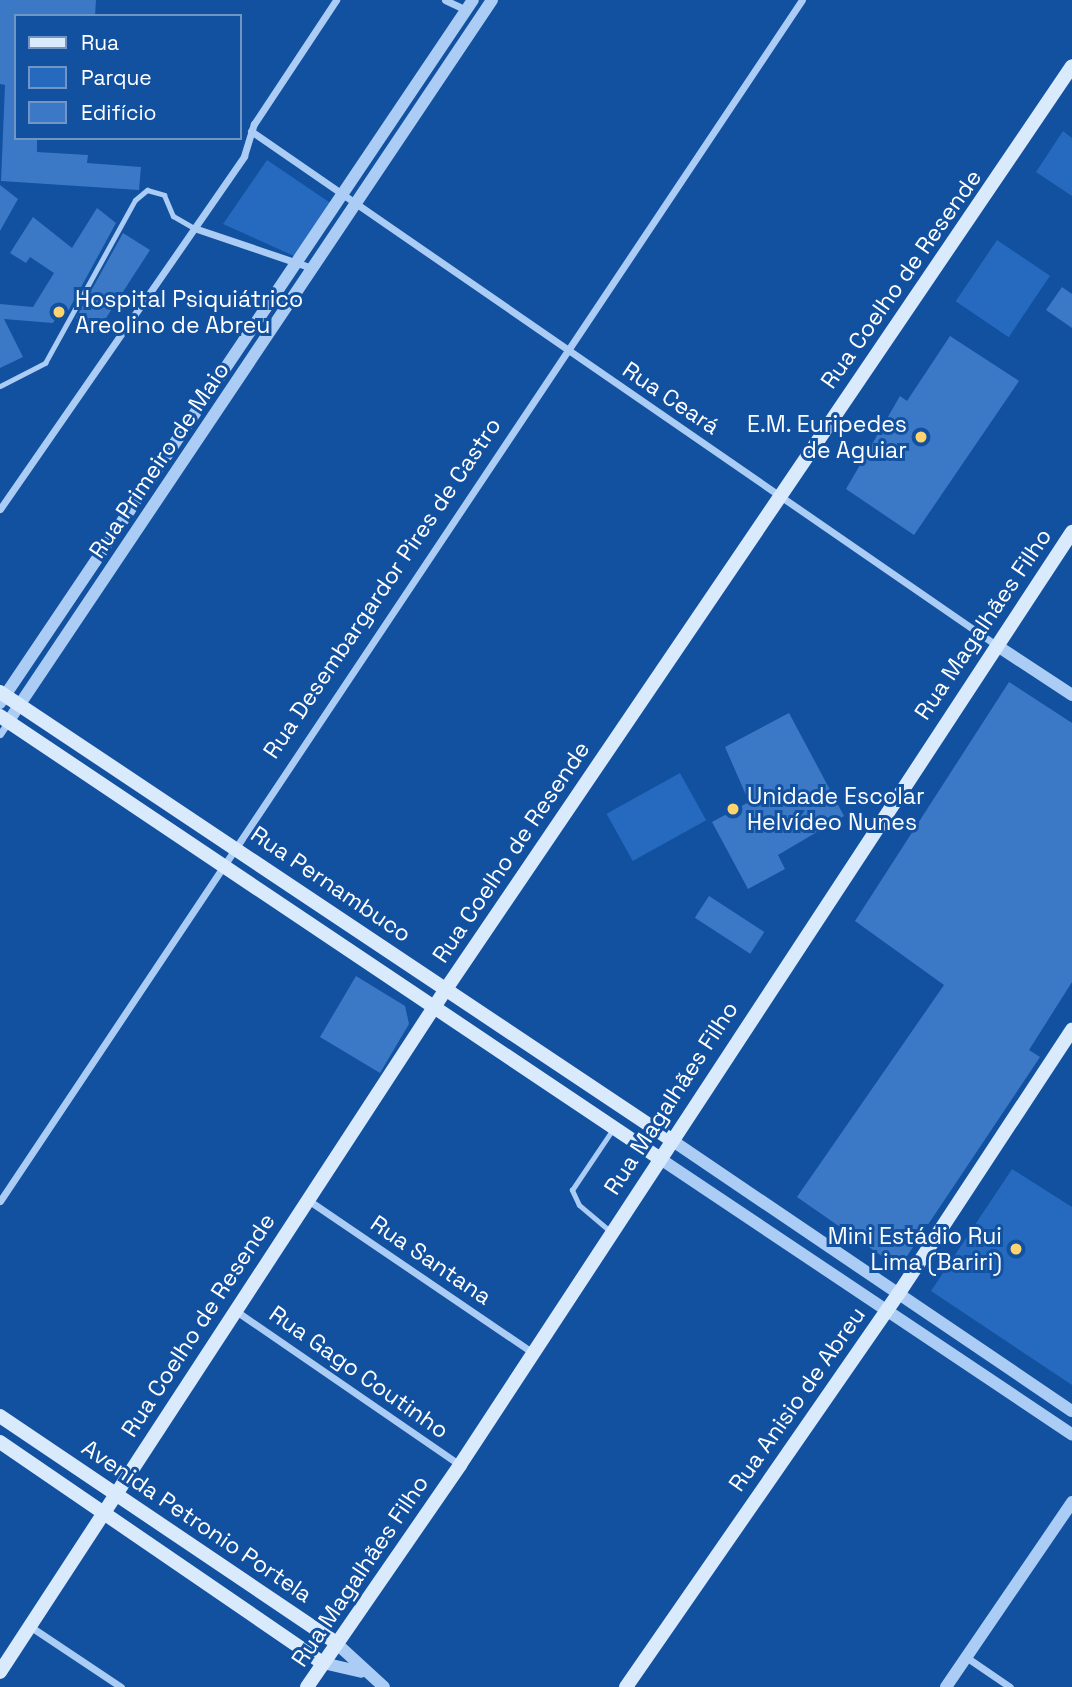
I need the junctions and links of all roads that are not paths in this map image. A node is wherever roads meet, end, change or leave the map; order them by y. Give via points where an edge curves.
1 (336, 0) edge
2 (445, 0) edge
3 (492, 0) edge
4 (802, 0) edge
5 (470, 5) edge
6 (1072, 66) edge
7 (251, 131) junction
8 (339, 194) junction
9 (356, 205) junction
10 (194, 228) junction
11 (293, 263) junction
12 (313, 268) junction
13 (563, 351) junction
14 (0, 386) edge
15 (779, 496) junction
16 (0, 509) edge
17 (1072, 532) edge
18 (996, 645) junction
19 (1072, 695) edge
20 (2, 697) edge
21 (19, 704) junction
22 (3, 724) edge
23 (234, 846) junction
24 (222, 864) junction
25 (446, 989) junction
26 (434, 1009) junction
27 (1072, 1030) edge
28 (613, 1129) junction
29 (670, 1139) junction
30 (659, 1158) junction
31 (307, 1199) junction
32 (0, 1201) edge
33 (611, 1232) junction
34 (899, 1293) junction
35 (887, 1309) junction
36 (235, 1310) junction
37 (533, 1353) junction
38 (1072, 1410) edge
39 (0, 1416) edge
40 (1072, 1435) edge
41 (0, 1442) edge
42 (460, 1465) junction
43 (116, 1493) junction
44 (1072, 1502) edge
45 (104, 1513) junction
46 (32, 1627) junction
47 (336, 1643) junction
48 (966, 1657) junction
49 (323, 1663) junction
50 (0, 1672) edge
51 (361, 1672) junction
52 (629, 1686) edge
53 (121, 1687) edge
54 (307, 1687) edge
55 (384, 1687) edge
56 (946, 1687) edge
57 (1010, 1687) edge

1 - 7 street
2 - 5 street
3 - 9 street, Rua Primeiro de Maio
4 - 13 street, Rua Desembargardor Pires de Castro
5 - 8 street, Rua Primeiro de Maio
6 - 15 main road, Rua Coelho de Resende
7 - 8 street, Rua Ceará
7 - 10 street via 244,156
8 - 9 street, Rua Ceará
8 - 11 street, Rua Primeiro de Maio
9 - 12 street, Rua Primeiro de Maio
9 - 13 street, Rua Ceará
10 - 11 street
10 - 14 lane via 173,216 164,195 155,189 141,195 45,363
10 - 16 street
11 - 12 street
11 - 20 street, Rua Primeiro de Maio
12 - 21 street, Rua Primeiro de Maio
13 - 15 street, Rua Ceará
13 - 23 street, Rua Desembargardor Pires de Castro
15 - 18 street, Rua Ceará
15 - 25 main road, Rua Coelho de Resende
17 - 18 main road, Rua Magalhães Filho
18 - 19 street, Rua Ceará
18 - 29 main road, Rua Magalhães Filho
20 - 21 main road, Rua Pernambuco
21 - 22 street, Rua Primeiro de Maio
21 - 23 main road, Rua Pernambuco
22 - 24 main road, Rua Pernambuco
23 - 24 street, Rua Desembargardor Pires de Castro
23 - 25 main road, Rua Pernambuco
24 - 26 main road, Rua Pernambuco
24 - 32 street, Rua Desembargardor Pires de Castro
25 - 26 main road, Rua Coelho de Resende
25 - 29 main road, Rua Pernambuco
26 - 28 main road, Rua Pernambuco
26 - 31 main road, Rua Coelho de Resende
27 - 34 main road, Rua Anisio de Abreu
28 - 30 main road, Rua Pernambuco
28 - 33 lane via 572,1190 579,1205
29 - 30 main road, Rua Magalhães Filho
29 - 34 street
30 - 33 main road, Rua Magalhães Filho
30 - 35 street
31 - 36 main road, Rua Coelho de Resende
31 - 37 street, Rua Santana
33 - 37 main road, Rua Magalhães Filho
34 - 35 main road, Rua Anisio de Abreu
34 - 38 street
35 - 40 street
35 - 52 main road, Rua Anisio de Abreu
36 - 42 street, Rua Gago Coutinho
36 - 43 main road, Rua Coelho de Resende
37 - 42 main road, Rua Magalhães Filho
39 - 43 main road, Avenida Petronio Portela
41 - 45 main road, Avenida Petronio Portela
42 - 47 main road, Rua Magalhães Filho
43 - 45 main road, Rua Coelho de Resende
43 - 47 main road, Avenida Petronio Portela
44 - 48 street
45 - 46 main road, Rua Coelho de Resende
45 - 49 main road, Avenida Petronio Portela
46 - 50 main road, Rua Coelho de Resende
46 - 53 street
47 - 49 main road, Rua Magalhães Filho
47 - 51 street, Avenida Petronio Portela
48 - 56 street
48 - 57 street
49 - 51 street, Avenida Petronio Portela
49 - 54 main road, Rua Magalhães Filho
51 - 55 street, Avenida Petronio Portela

